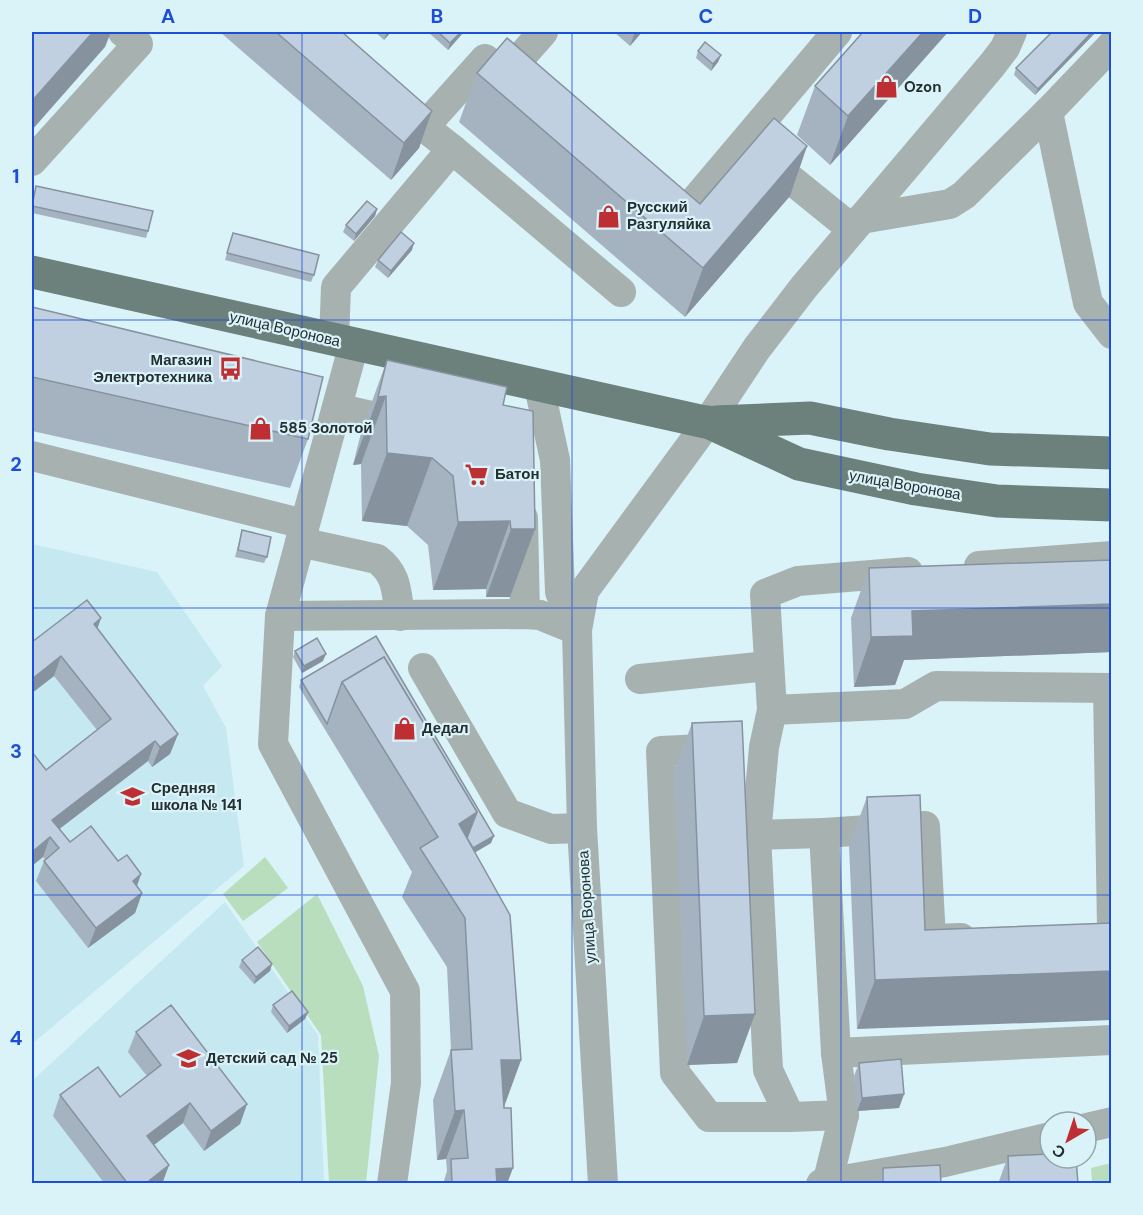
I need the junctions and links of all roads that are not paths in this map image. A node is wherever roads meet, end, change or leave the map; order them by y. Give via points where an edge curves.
1 (123, 32) edge
2 (543, 32) edge
3 (837, 32) edge
4 (1012, 32) edge
5 (1112, 45) edge
6 (505, 75) junction
7 (382, 90) edge
8 (541, 106) edge
9 (1048, 112) junction
10 (424, 127) junction
11 (745, 142) junction
12 (452, 149) junction
13 (32, 161) edge
14 (648, 201) edge
15 (856, 224) junction
16 (32, 272) edge
17 (621, 292) dead end
18 (1112, 334) edge
19 (344, 342) junction
20 (539, 386) junction
21 (337, 408) junction
22 (707, 422) junction
23 (429, 428) edge
24 (1112, 453) edge
25 (32, 456) edge
26 (523, 488) edge
27 (1112, 505) edge
28 (302, 533) junction
29 (1112, 556) edge
30 (525, 614) junction
31 (280, 616) junction
32 (400, 616) junction
33 (577, 630) junction
34 (768, 666) junction
35 (423, 668) dead end
36 (640, 679) dead end
37 (1110, 688) edge
38 (772, 710) junction
39 (765, 747) junction
40 (582, 828) junction
41 (824, 833) junction
42 (756, 835) junction
43 (1104, 932) edge
44 (988, 938) edge
45 (1112, 1040) edge
46 (836, 1053) junction
47 (844, 1115) junction
48 (790, 1117) junction
49 (1038, 1141) edge
50 (946, 1172) edge
51 (825, 1183) edge
52 (392, 1184) edge
53 (603, 1184) edge

1 - 13 street via 138,44
2 - 6 street
3 - 11 street
4 - 15 street via 992,65
5 - 9 street
6 - 8 street
6 - 10 street via 485,59
7 - 10 street
9 - 15 street via 964,195 950,204
9 - 18 street via 1088,303
10 - 12 street
11 - 14 street via 675,224
11 - 15 street
12 - 17 street
12 - 19 street via 336,287
15 - 22 street via 764,339
16 - 19 main road, улица Воронова
19 - 20 main road, улица Воронова
19 - 21 street
20 - 22 main road, улица Воронова
20 - 33 street, улица Воронова via 555,460 560,592
21 - 23 street
21 - 28 street
22 - 24 main road, улица Воронова via 810,418 990,449
22 - 27 main road, улица Воронова via 799,464 916,489 997,501
22 - 33 street, улица Воронова via 584,591
25 - 28 street
26 - 30 street
28 - 31 street
28 - 32 street via 370,556 386,566 394,579
29 - 34 street via 798,580 765,594
30 - 32 street
30 - 33 street via 540,615
31 - 32 street
31 - 52 street via 273,744 405,991 406,1083
33 - 40 street, улица Воронова
34 - 36 street
34 - 38 street
35 - 40 street via 507,813 551,829
37 - 38 street via 936,686 905,704
37 - 43 street
38 - 39 street
39 - 42 street
39 - 48 street via 661,751 675,1074 709,1118
40 - 53 street, улица Воронова
41 - 42 street
41 - 44 street via 925,826 931,939
41 - 46 street
42 - 48 street via 768,1070
45 - 46 street
46 - 47 street
47 - 48 street
47 - 51 street
49 - 50 street
50 - 51 street

